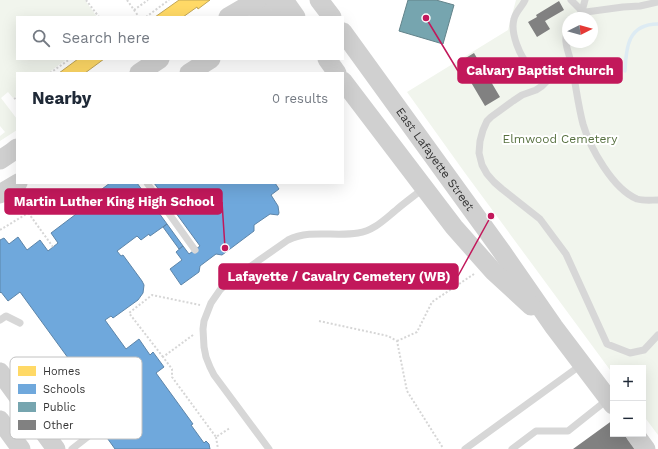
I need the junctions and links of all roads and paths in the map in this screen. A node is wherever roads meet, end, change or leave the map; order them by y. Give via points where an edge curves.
1 (86, 0) edge
2 (127, 0) edge
3 (148, 0) edge
4 (169, 0) edge
5 (319, 0) edge
6 (525, 0) edge
7 (571, 0) edge
8 (585, 0) edge
9 (658, 2) edge
10 (252, 3) edge
11 (282, 4) edge
12 (134, 10) junction
13 (582, 11) junction
14 (98, 16) edge
15 (139, 16) edge
16 (147, 16) edge
17 (230, 16) edge
18 (264, 16) edge
19 (295, 16) edge
20 (331, 16) edge
21 (344, 33) edge
22 (567, 48) edge
23 (69, 60) edge
24 (158, 60) edge
25 (210, 60) edge
26 (328, 60) edge
27 (572, 66) junction
28 (51, 72) edge
29 (140, 72) edge
30 (192, 72) edge
31 (336, 72) edge
32 (547, 81) junction
33 (348, 88) edge
34 (385, 89) junction
35 (16, 149) edge
36 (0, 160) edge
37 (148, 184) edge
38 (424, 188) junction
39 (12, 192) edge
40 (658, 200) edge
41 (28, 213) junction
42 (0, 230) edge
43 (53, 247) dead end
44 (195, 250) dead end
45 (474, 274) dead end
46 (200, 305) dead end
47 (0, 320) edge
48 (319, 321) dead end
49 (20, 323) dead end
50 (554, 327) junction
51 (193, 335) dead end
52 (658, 335) edge
53 (397, 341) junction
54 (163, 357) junction
55 (582, 364) junction
56 (0, 372) edge
57 (10, 386) edge
58 (610, 401) edge
59 (610, 403) edge
60 (0, 420) edge
61 (230, 428) dead end
62 (10, 434) edge
63 (216, 437) junction
64 (637, 437) edge
65 (14, 439) edge
66 (49, 439) edge
67 (85, 439) edge
68 (443, 448) dead end
69 (21, 449) edge
70 (56, 449) edge
71 (72, 449) edge
72 (218, 449) edge
73 (269, 449) edge
74 (465, 449) edge
75 (512, 449) edge
76 (646, 449) edge

1 - 14 path
2 - 12 path
3 - 12 path
4 - 16 path
5 - 20 street
6 - 32 lane via 513,19 514,35 527,64
7 - 13 lane
8 - 13 lane
9 - 13 lane via 592,12
10 - 17 street
10 - 18 street
11 - 19 street
12 - 15 path
21 - 34 street, East Lafayette Street
22 - 27 lane
23 - 28 path
24 - 29 street
25 - 30 street
26 - 31 street
27 - 32 lane
27 - 40 lane via 584,126 602,165 624,192 646,201
32 - 52 lane via 536,90 513,101 487,121 480,141 479,153 482,164 494,182 540,219 566,254 608,344 630,353 644,350
33 - 34 street via 365,100 382,97
33 - 38 street, East Lafayette Street
34 - 50 street, East Lafayette Street
35 - 36 street
37 - 44 lane
38 - 50 street, East Lafayette Street via 490,268
38 - 73 lane via 370,229 358,233 300,235 288,240 228,282 215,296 204,321 206,357 214,374
39 - 41 path
41 - 42 path
41 - 43 path
45 - 53 path via 432,302 417,332
46 - 54 path via 152,295 129,313
47 - 49 lane via 6,316
48 - 53 path via 388,336
50 - 55 street, East Lafayette Street
51 - 54 path
53 - 68 path via 407,391
54 - 63 path via 172,369 172,377
55 - 58 street, East Lafayette Street
55 - 74 lane
56 - 57 street
59 - 75 lane via 568,431 536,431
60 - 62 street
61 - 63 path
63 - 72 path
64 - 76 street
65 - 69 street
66 - 70 street
67 - 71 lane

